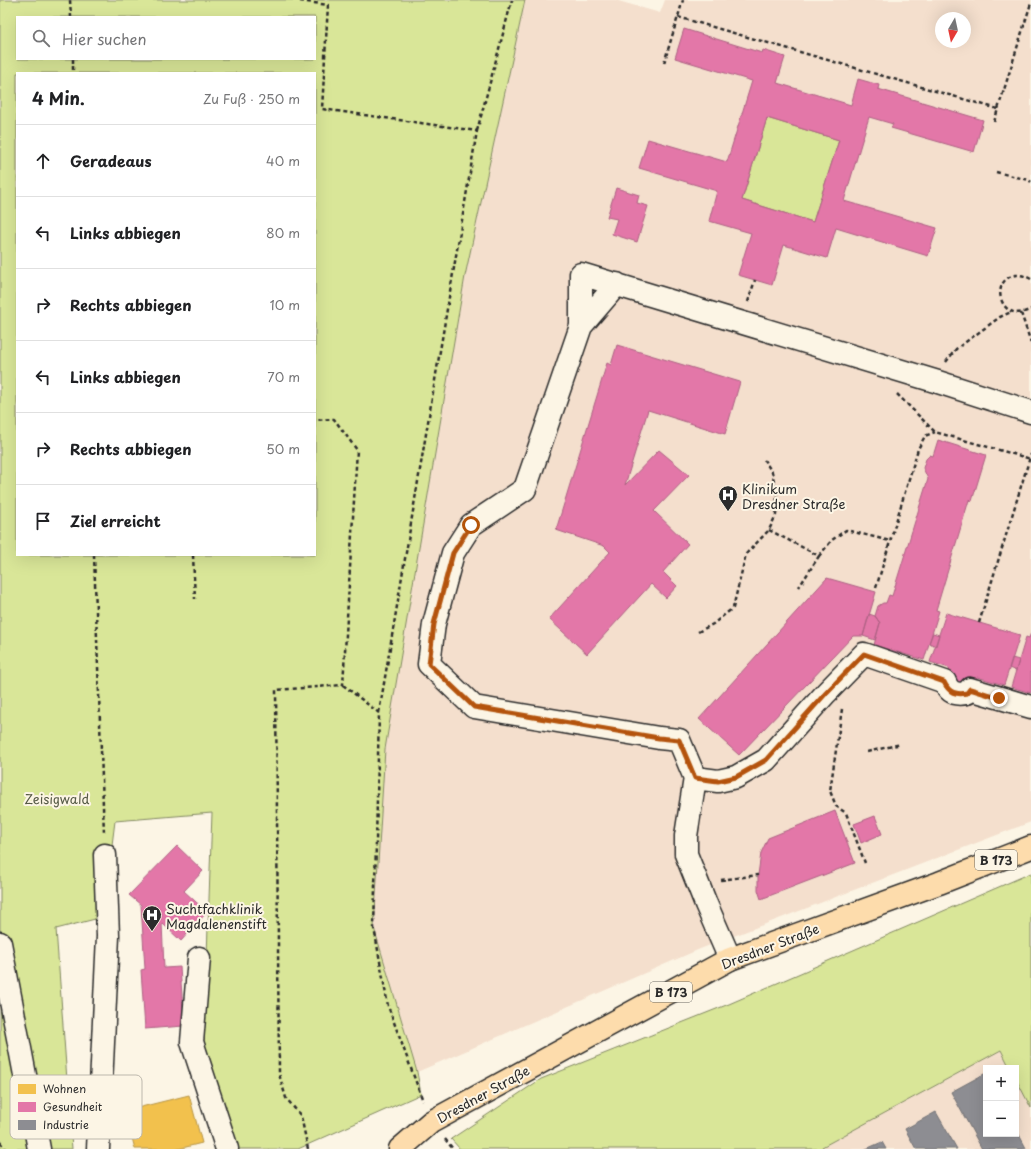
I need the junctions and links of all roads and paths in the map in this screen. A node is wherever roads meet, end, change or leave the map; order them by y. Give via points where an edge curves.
1 (70, 0) edge
2 (512, 0) edge
3 (683, 0) edge
4 (300, 1) edge
5 (1031, 3) edge
6 (71, 16) edge
7 (678, 17) junction
8 (73, 60) edge
9 (664, 63) dead end
10 (73, 72) edge
11 (998, 109) junction
12 (994, 122) dead end
13 (477, 131) junction
14 (996, 172) dead end
15 (1031, 182) edge
16 (1031, 279) edge
17 (617, 284) junction
18 (1031, 309) edge
19 (1011, 312) junction
20 (1021, 313) junction
21 (581, 326) junction
22 (1031, 343) edge
23 (942, 367) dead end
24 (894, 391) dead end
25 (1031, 412) edge
26 (316, 420) edge
27 (935, 432) junction
28 (1031, 454) edge
29 (1030, 459) edge
30 (764, 460) dead end
31 (769, 530) junction
32 (890, 541) junction
33 (94, 556) edge
34 (193, 556) edge
35 (819, 556) junction
36 (799, 587) dead end
37 (876, 588) dead end
38 (195, 599) dead end
39 (980, 623) dead end
40 (698, 632) dead end
41 (343, 684) junction
42 (842, 702) dead end
43 (1031, 707) edge
44 (379, 713) junction
45 (901, 744) dead end
46 (867, 752) dead end
47 (695, 778) junction
48 (1031, 847) edge
49 (105, 855) joint
50 (865, 863) dead end
51 (758, 875) dead end
52 (698, 881) junction
53 (0, 943) edge
54 (199, 958) dead end
55 (730, 959) junction
56 (25, 1075) edge
57 (101, 1075) edge
58 (431, 1122) junction
59 (37, 1139) edge
60 (98, 1139) edge
61 (0, 1142) edge
62 (5, 1149) edge
63 (39, 1149) edge
64 (98, 1149) edge
65 (227, 1149) edge
66 (308, 1149) edge
67 (400, 1149) edge

1 - 6 path
2 - 13 path
3 - 7 path
4 - 13 path via 328,5 322,109
5 - 11 path
7 - 9 path
7 - 11 path
8 - 10 path
11 - 12 path
13 - 44 path
14 - 15 path
16 - 19 path via 1021,275 1006,279 1000,292 1001,301
17 - 21 street
17 - 21 street via 580,274
17 - 25 street
18 - 20 path
19 - 20 path
19 - 23 path via 956,349
20 - 22 path
21 - 47 street via 525,489 471,525 453,553 434,624 429,664 474,707 679,740
24 - 27 path
26 - 41 path via 334,419 357,450
27 - 29 path
27 - 32 path via 925,436 918,449
28 - 29 path
29 - 39 path
30 - 31 path via 772,472 778,496 776,516
31 - 35 path
31 - 40 path via 746,554 733,608 714,624
32 - 35 path via 846,530 832,540
32 - 37 path
33 - 49 path
34 - 38 path
35 - 36 path
41 - 44 path
41 - 66 path via 276,690 279,1074 286,1098 301,1116
42 - 50 path via 830,791 836,806 846,813
43 - 47 street via 970,689 967,693 954,694 944,682 864,654 766,760 736,777 718,781
44 - 58 path via 374,928 388,1006
45 - 46 path
47 - 52 street via 686,836 686,854
48 - 55 main road, Dresdner Straße / B 173
49 - 57 street via 108,936
51 - 52 path
52 - 55 street
53 - 56 street
54 - 65 street via 192,1042
55 - 58 main road, Dresdner Straße / B 173
58 - 67 main road, Dresdner Straße / B 173
59 - 63 street
60 - 64 street
61 - 62 path

